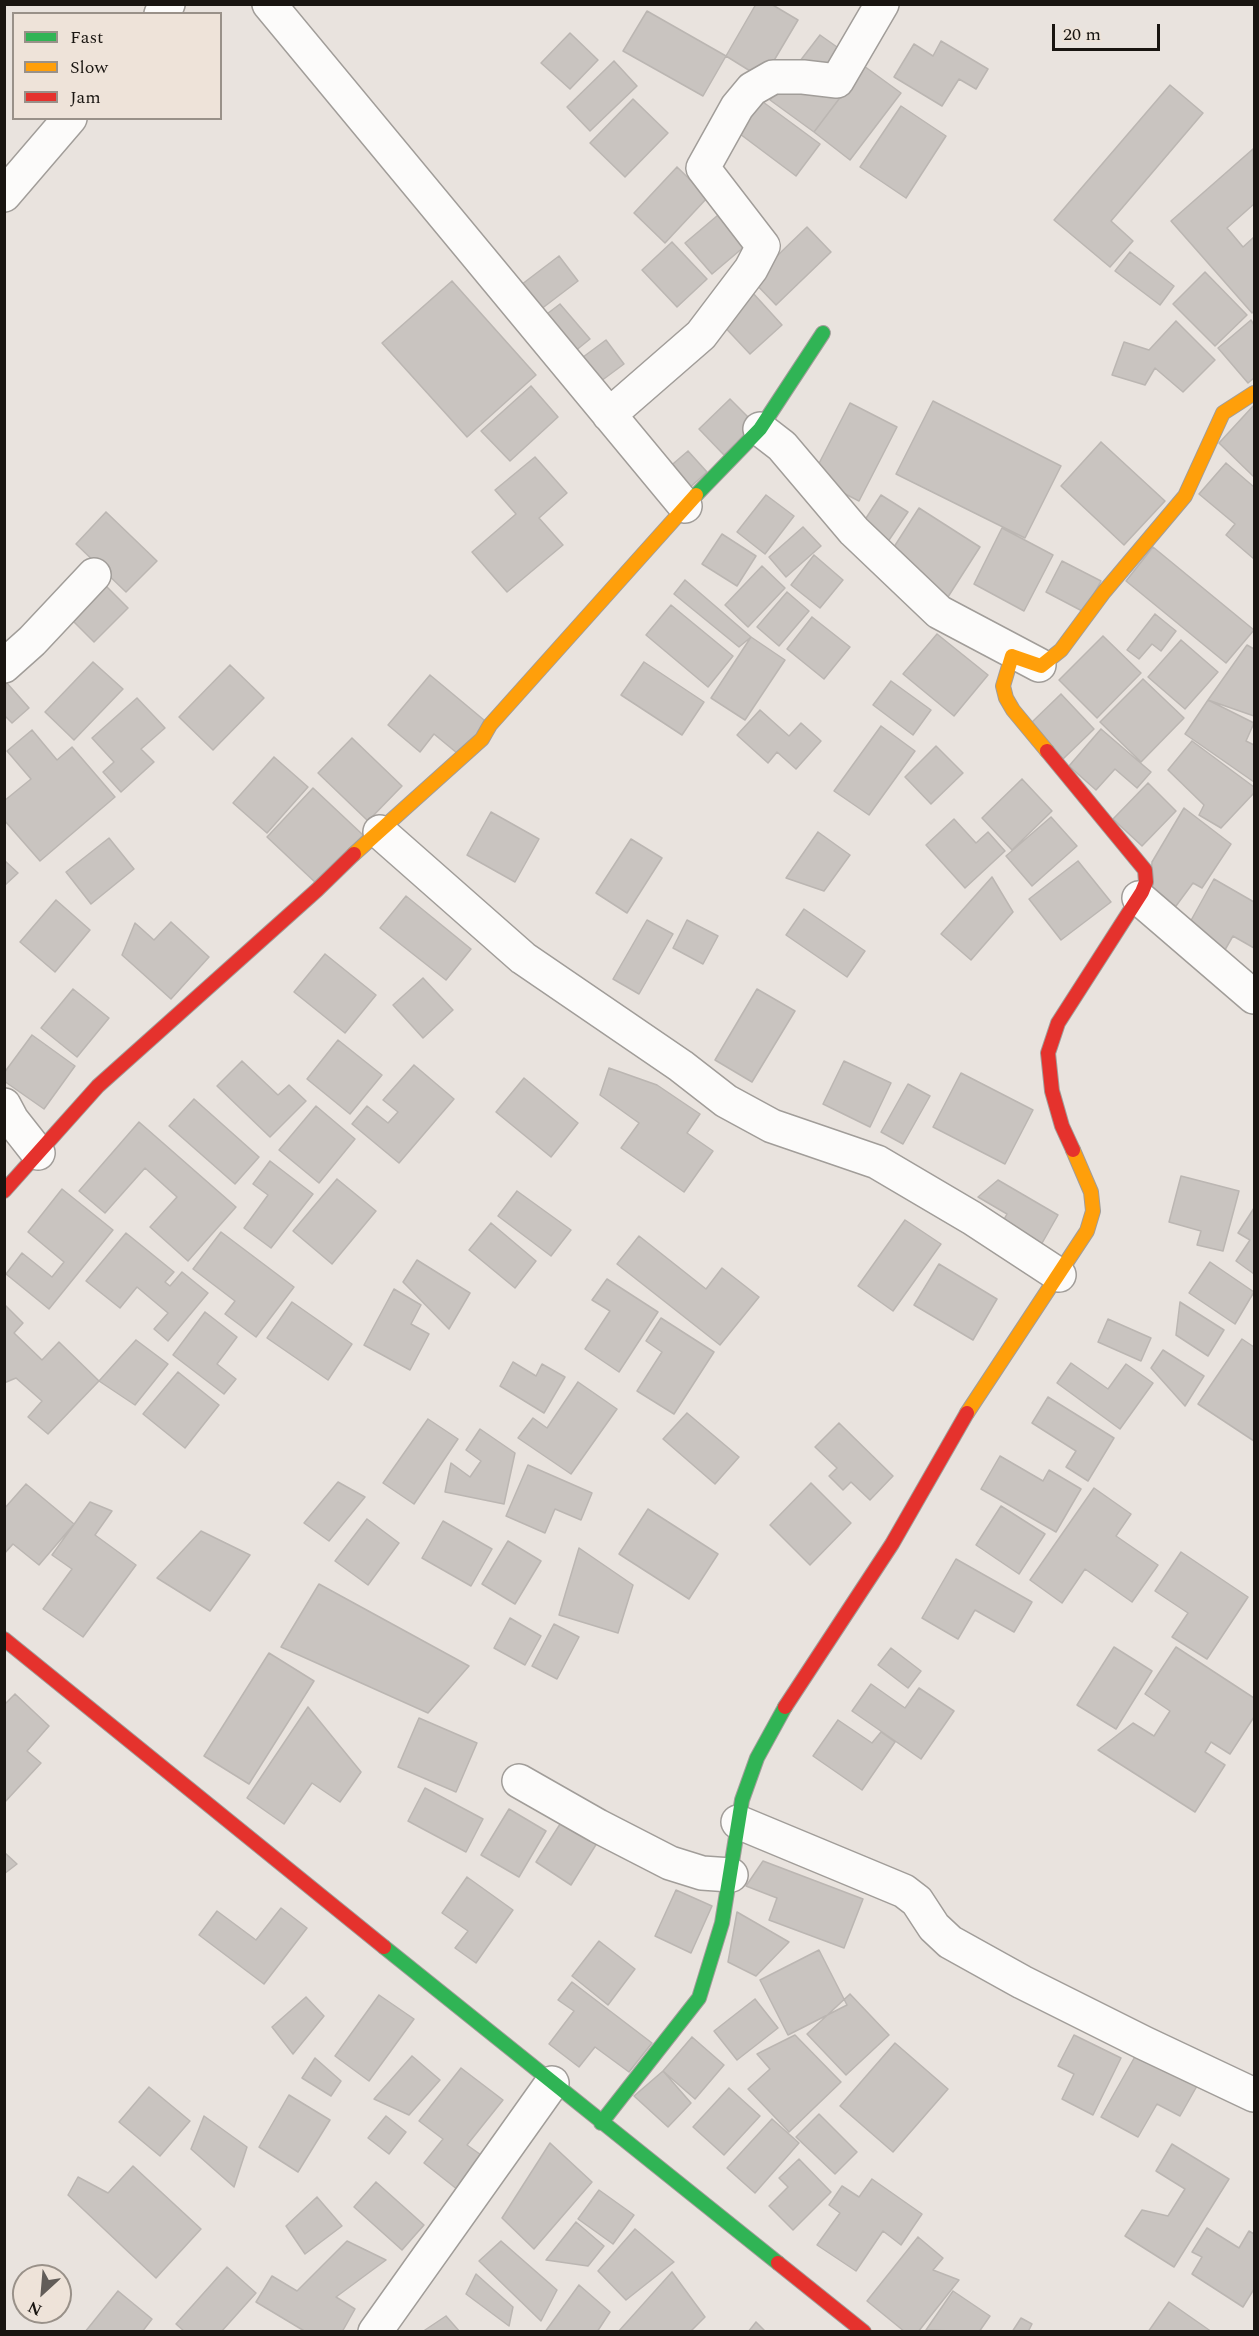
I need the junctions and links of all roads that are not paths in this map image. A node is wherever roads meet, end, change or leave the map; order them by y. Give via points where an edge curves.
1 (269, 4) edge
2 (882, 4) edge
3 (68, 120) edge
4 (4, 195) edge
5 (823, 333) dead end
6 (1254, 393) edge
7 (609, 415) junction
8 (760, 429) junction
9 (685, 506) junction
10 (94, 575) dead end
11 (4, 666) edge
12 (1041, 666) junction
13 (380, 832) junction
14 (1139, 898) junction
15 (1254, 997) edge
16 (4, 1105) edge
17 (38, 1153) junction
18 (4, 1191) edge
19 (1059, 1275) junction
20 (4, 1639) edge
21 (519, 1781) dead end
22 (738, 1822) junction
23 (731, 1875) junction
24 (552, 2083) junction
25 (1254, 2095) edge
26 (601, 2122) junction
27 (375, 2331) edge
28 (864, 2331) edge

1 - 7 street
2 - 7 street via 837,81 773,77 752,89 737,107 703,168 763,246 751,269 701,335
3 - 4 street
5 - 8 street
6 - 12 street via 1223,413 1185,496 1061,650
7 - 9 street
8 - 9 street
8 - 12 street via 782,446 854,531 939,612
9 - 13 street via 490,725 482,739
10 - 11 street
12 - 14 street via 1012,656 1003,686 1006,698 1145,870 1146,882
13 - 17 street via 98,1086
13 - 19 street via 524,958 726,1101 772,1126 877,1162
14 - 15 street
14 - 19 street via 1058,1023 1048,1053 1052,1091 1062,1126 1091,1192 1093,1211 1087,1231
16 - 17 street
17 - 18 street
19 - 22 street via 968,1411 892,1544 778,1718 757,1758
20 - 24 street
21 - 23 street via 670,1863 702,1874
22 - 23 street
22 - 25 street via 904,1891 950,1942 1022,1982
23 - 26 street via 722,1923 699,1998
24 - 26 street
24 - 27 street
26 - 28 street

